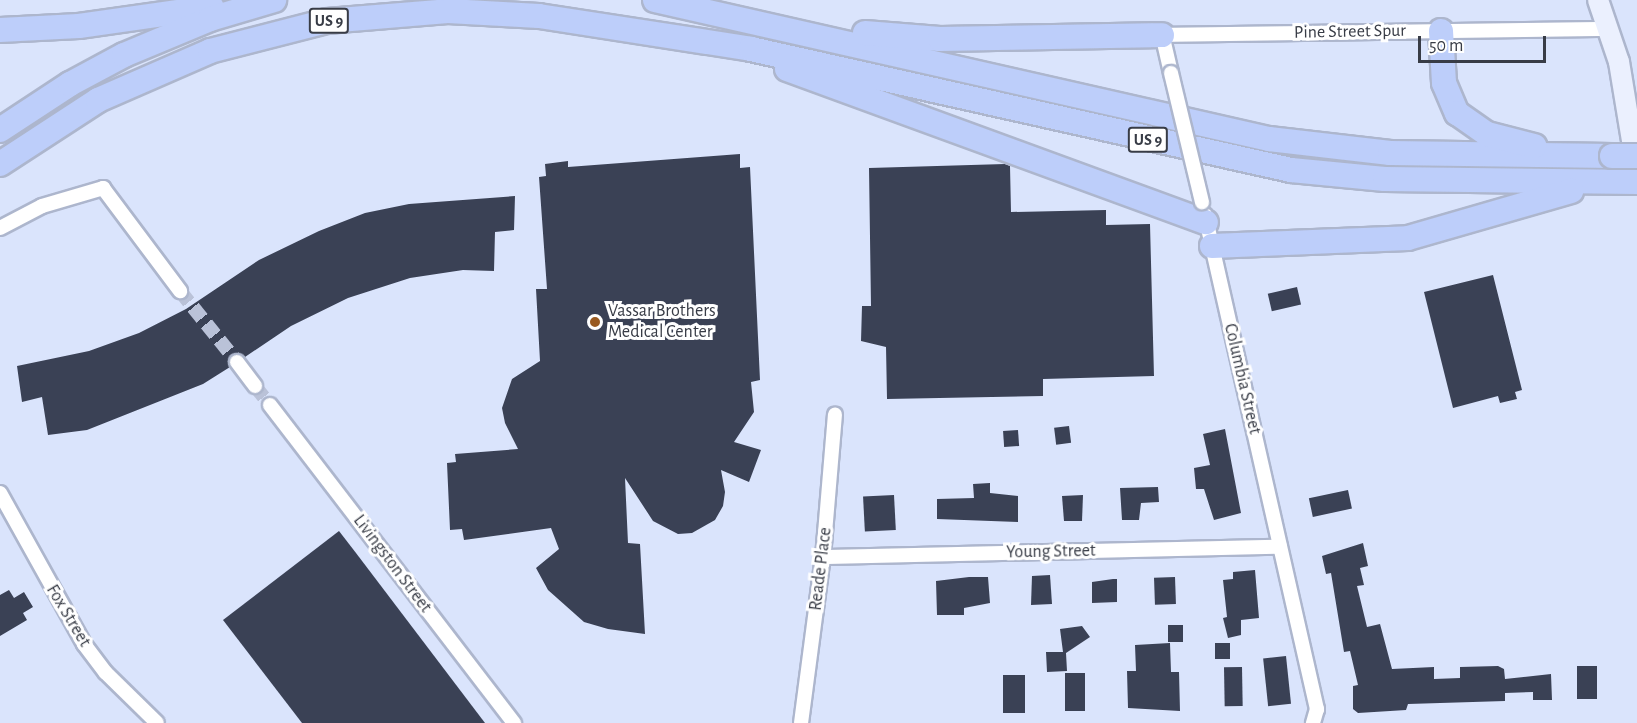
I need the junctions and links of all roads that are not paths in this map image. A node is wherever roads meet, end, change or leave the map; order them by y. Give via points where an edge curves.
1 (259, 0) edge
2 (274, 0) edge
3 (655, 0) edge
4 (1598, 0) edge
5 (760, 22) junction
6 (1610, 29) junction
7 (0, 30) edge
8 (1441, 31) junction
9 (1162, 35) junction
10 (690, 39) junction
11 (0, 130) edge
12 (1604, 156) junction
13 (1637, 156) edge
14 (0, 164) edge
15 (1637, 171) edge
16 (1625, 182) edge
17 (1204, 212) junction
18 (0, 228) edge
19 (1212, 246) junction
20 (180, 291) tunnel mouth
21 (237, 362) tunnel mouth
22 (255, 386) tunnel mouth
23 (270, 405) tunnel mouth
24 (835, 415) dead end
25 (0, 493) edge
26 (1280, 547) junction
27 (823, 557) junction
28 (157, 723) edge
29 (514, 723) edge
30 (801, 723) edge
31 (1313, 723) edge

1 - 7 highway via 101,24
2 - 11 highway via 190,26 124,55 70,84
3 - 5 highway, US 9
4 - 6 street
5 - 9 highway via 922,38
5 - 12 highway, US 9 via 1279,141 1390,153
6 - 8 street, Pine Street Spur
6 - 15 street via 1627,101
8 - 9 street, Pine Street Spur
8 - 12 highway via 1444,83 1465,122 1500,138
9 - 17 street, Columbia Street, bridge
10 - 14 highway, US 9 via 549,17 477,11 406,12 327,21 236,42 153,73 71,116
10 - 16 highway, US 9 via 823,64 1291,170 1384,179
10 - 17 highway via 760,59
12 - 13 highway, US 9, bridge
16 - 19 highway via 1520,203 1408,238
17 - 19 street, Columbia Street
18 - 20 street via 42,206 103,188
19 - 26 street, Columbia Street
21 - 22 street
23 - 29 street, Livingston Street
24 - 27 street, Reade Place
25 - 28 street, Fox Street via 84,644 106,673
26 - 27 street, Young Street
26 - 31 street, Columbia Street via 1317,709
27 - 30 street, Reade Place

